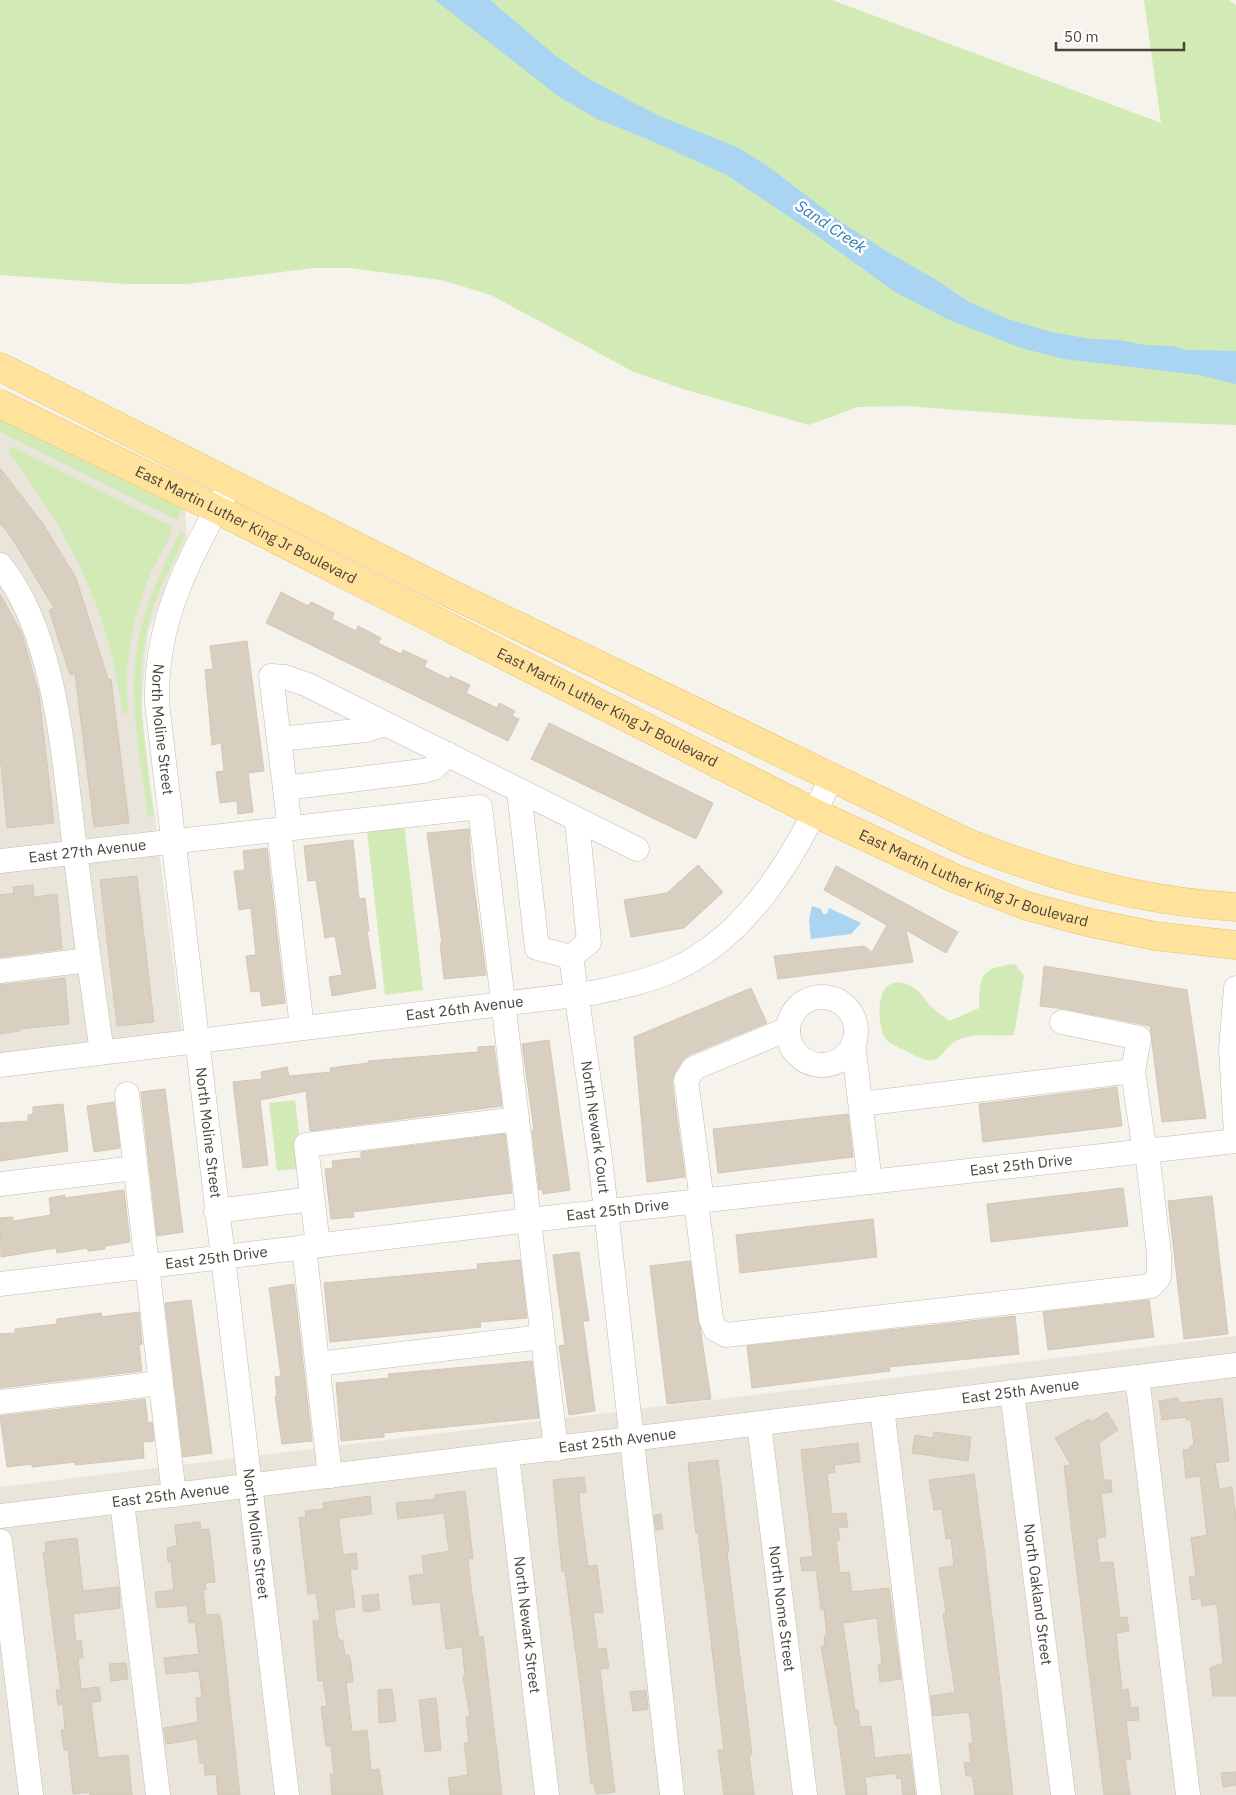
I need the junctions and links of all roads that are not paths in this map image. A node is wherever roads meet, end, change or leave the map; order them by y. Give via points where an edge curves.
1 (0, 367) edge
2 (0, 404) edge
3 (230, 483) junction
4 (216, 509) junction
5 (0, 565) edge
6 (385, 724) junction
7 (279, 739) junction
8 (448, 754) junction
9 (831, 778) junction
10 (285, 788) junction
11 (518, 791) junction
12 (815, 813) junction
13 (576, 821) junction
14 (284, 828) junction
15 (174, 840) junction
16 (636, 849) dead end
17 (75, 852) junction
18 (0, 861) edge
19 (1236, 907) edge
20 (1236, 945) edge
21 (571, 957) junction
22 (88, 960) junction
23 (0, 971) edge
24 (1236, 988) edge
25 (576, 995) junction
26 (503, 1004) junction
27 (1062, 1022) dead end
28 (302, 1028) junction
29 (788, 1029) junction
30 (197, 1041) junction
31 (853, 1044) junction
32 (102, 1052) junction
33 (0, 1065) edge
34 (1133, 1071) junction
35 (127, 1094) dead end
36 (861, 1104) junction
37 (517, 1119) junction
38 (1236, 1135) edge
39 (1236, 1141) edge
40 (1148, 1151) junction
41 (135, 1168) junction
42 (870, 1182) junction
43 (0, 1184) edge
44 (312, 1199) junction
45 (699, 1201) junction
46 (216, 1211) junction
47 (605, 1212) junction
48 (529, 1220) junction
49 (311, 1246) junction
50 (222, 1257) junction
51 (146, 1266) junction
52 (0, 1284) edge
53 (542, 1337) junction
54 (318, 1364) junction
55 (1236, 1365) edge
56 (1137, 1378) junction
57 (161, 1383) junction
58 (1012, 1392) junction
59 (0, 1402) edge
60 (882, 1408) junction
61 (759, 1424) junction
62 (630, 1440) junction
63 (556, 1449) junction
64 (506, 1455) junction
65 (330, 1476) junction
66 (250, 1486) junction
67 (174, 1495) junction
68 (122, 1502) junction
69 (0, 1516) edge
70 (0, 1541) edge
71 (31, 1795) edge
72 (158, 1795) edge
73 (287, 1795) edge
74 (547, 1795) edge
75 (672, 1795) edge
76 (805, 1795) edge
77 (929, 1795) edge
78 (1062, 1795) edge
79 (1188, 1795) edge

1 - 3 main road, East Martin Luther King Jr Boulevard
2 - 4 main road, East Martin Luther King Jr Boulevard
3 - 4 street, North Moline Street
3 - 9 main road, East Martin Luther King Jr Boulevard
4 - 12 main road, East Martin Luther King Jr Boulevard
4 - 15 street, North Moline Street via 172,600 158,656 157,703
5 - 17 street via 26,608 47,667 60,731
6 - 7 street via 366,730
6 - 7 street via 308,685 286,677 271,676
6 - 8 street
7 - 10 street
8 - 10 street via 434,768 423,771
8 - 11 street
9 - 12 street, East 26th Avenue
9 - 19 main road, East Martin Luther King Jr Boulevard via 968,843 1036,869 1159,897
10 - 14 street
11 - 13 street
11 - 21 street via 537,948
12 - 20 main road, East Martin Luther King Jr Boulevard via 954,878 1027,906 1156,936
12 - 25 street, East 26th Avenue via 796,849 766,892 710,946 681,966 652,978
13 - 16 street
13 - 21 street via 590,942
14 - 15 street, East 27th Avenue
14 - 26 street, East 27th Avenue via 480,807
14 - 28 street
15 - 17 street, East 27th Avenue
15 - 30 street, North Moline Street
17 - 18 street, East 27th Avenue
17 - 22 street
21 - 25 street, North Newark Court
22 - 23 street
22 - 32 street
24 - 38 street via 1230,1049
25 - 26 street, East 26th Avenue
25 - 47 street, North Newark Court
26 - 28 street, East 26th Avenue
26 - 37 street
27 - 34 street via 1139,1038
28 - 30 street, East 26th Avenue
29 - 31 street via 789,1039 799,1056 818,1065 838,1060
29 - 31 street via 791,1017 806,1000 830,998 849,1011 854,1021 856,1033
29 - 45 street via 694,1068 686,1080
30 - 32 street, East 26th Avenue
30 - 46 street, North Moline Street
31 - 36 street
32 - 33 street, East 26th Avenue
34 - 36 street
34 - 40 street via 1143,1140
35 - 41 street
36 - 42 street
37 - 44 street via 306,1145
37 - 48 street
39 - 40 street, East 25th Drive
40 - 42 street, East 25th Drive
40 - 45 street via 1159,1254 1159,1277 1151,1286 726,1335 716,1329 711,1319
41 - 43 street
41 - 51 street
42 - 45 street, East 25th Drive
44 - 46 street
44 - 49 street
45 - 47 street, East 25th Drive
46 - 50 street, North Moline Street
47 - 48 street, East 25th Drive
47 - 62 street, North Newark Court
48 - 49 street, East 25th Drive
48 - 53 street
49 - 50 street, East 25th Drive
49 - 54 street
50 - 51 street, East 25th Drive
50 - 66 street, North Moline Street
51 - 52 street, East 25th Drive
51 - 57 street
53 - 54 street
53 - 63 street
54 - 65 street
55 - 56 street, East 25th Avenue
56 - 58 street, East 25th Avenue
56 - 79 street
57 - 59 street
57 - 67 street
58 - 60 street, East 25th Avenue
58 - 78 street, North Oakland Street
60 - 61 street, East 25th Avenue
60 - 77 street
61 - 62 street, East 25th Avenue
61 - 76 street, North Nome Street
62 - 63 street, East 25th Avenue
62 - 75 street, North Newark Court
63 - 64 street, East 25th Avenue
64 - 65 street, East 25th Avenue
64 - 74 street, North Newark Street
65 - 66 street, East 25th Avenue
66 - 67 street, East 25th Avenue
66 - 73 street, North Moline Street
67 - 68 street, East 25th Avenue
68 - 69 street, East 25th Avenue
68 - 72 street
70 - 71 street

